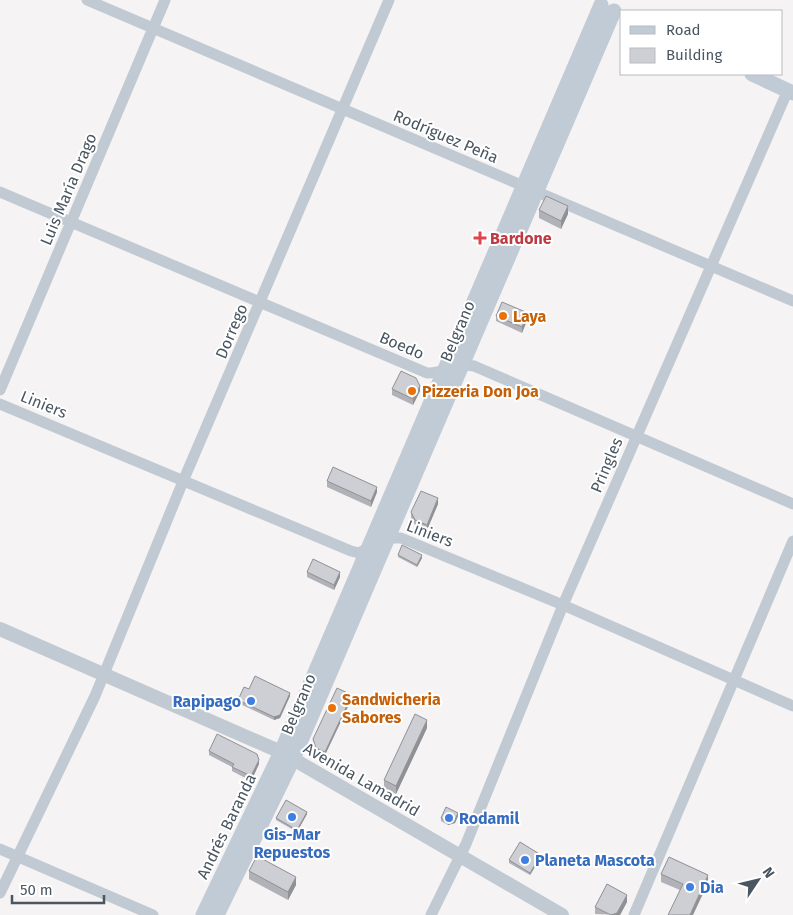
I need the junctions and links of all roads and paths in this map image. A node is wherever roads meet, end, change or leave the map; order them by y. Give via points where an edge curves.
1 (88, 0) edge
2 (165, 0) edge
3 (389, 0) edge
4 (607, 5) edge
5 (153, 28) junction
6 (754, 75) edge
7 (791, 91) edge
8 (341, 109) junction
9 (529, 189) junction
10 (0, 192) edge
11 (71, 223) junction
12 (711, 266) junction
13 (793, 301) edge
14 (260, 303) junction
15 (462, 364) junction
16 (445, 369) junction
17 (0, 390) edge
18 (0, 404) edge
19 (636, 436) junction
20 (184, 480) junction
21 (793, 504) edge
22 (388, 538) junction
23 (793, 540) edge
24 (368, 550) junction
25 (564, 605) junction
26 (0, 629) edge
27 (104, 675) junction
28 (735, 681) junction
29 (793, 706) edge
30 (287, 756) junction
31 (0, 850) edge
32 (460, 856) junction
33 (18, 857) junction
34 (0, 893) edge
35 (153, 915) edge
36 (203, 915) edge
37 (217, 915) edge
38 (430, 915) edge
39 (562, 915) edge
40 (634, 915) edge

1 - 5 street, Rodríguez Peña
2 - 5 street, Luis María Drago
3 - 8 street, Dorrego
4 - 9 main road, Belgrano
5 - 8 street, Rodríguez Peña
5 - 11 street, Luis María Drago
6 - 7 main road
7 - 12 street, Pringles
8 - 9 street, Rodríguez Peña
8 - 14 street, Dorrego
9 - 12 street, Rodríguez Peña
9 - 15 main road, Belgrano
9 - 16 main road, Belgrano
10 - 11 street, Boedo
11 - 14 street, Boedo
11 - 17 street, Luis María Drago
12 - 13 street, Rodríguez Peña
12 - 19 street, Pringles
14 - 16 street, Boedo via 427,373
14 - 20 street, Dorrego
15 - 16 street, Boedo
15 - 19 street via 474,366
15 - 22 main road, Belgrano
16 - 24 main road, Belgrano
18 - 20 street, Liniers
19 - 21 street
19 - 25 street, Pringles
20 - 24 street, Liniers via 351,551
20 - 27 street, Dorrego
22 - 24 street, Liniers
22 - 25 street, Liniers via 401,538
22 - 30 main road, Belgrano
23 - 28 street
24 - 30 main road, Belgrano
25 - 28 street, Liniers
25 - 32 street, Pringles
26 - 27 street, Avenida Lamadrid
27 - 30 street, Avenida Lamadrid
27 - 33 street, Dorrego
28 - 29 street, Liniers
28 - 40 street
30 - 32 street, Avenida Lamadrid
30 - 36 main road, Andrés Baranda
30 - 37 main road, Andrés Baranda
31 - 33 street
32 - 38 street, Pringles
32 - 39 street, Avenida Lamadrid
33 - 34 street, Dorrego
33 - 35 street

